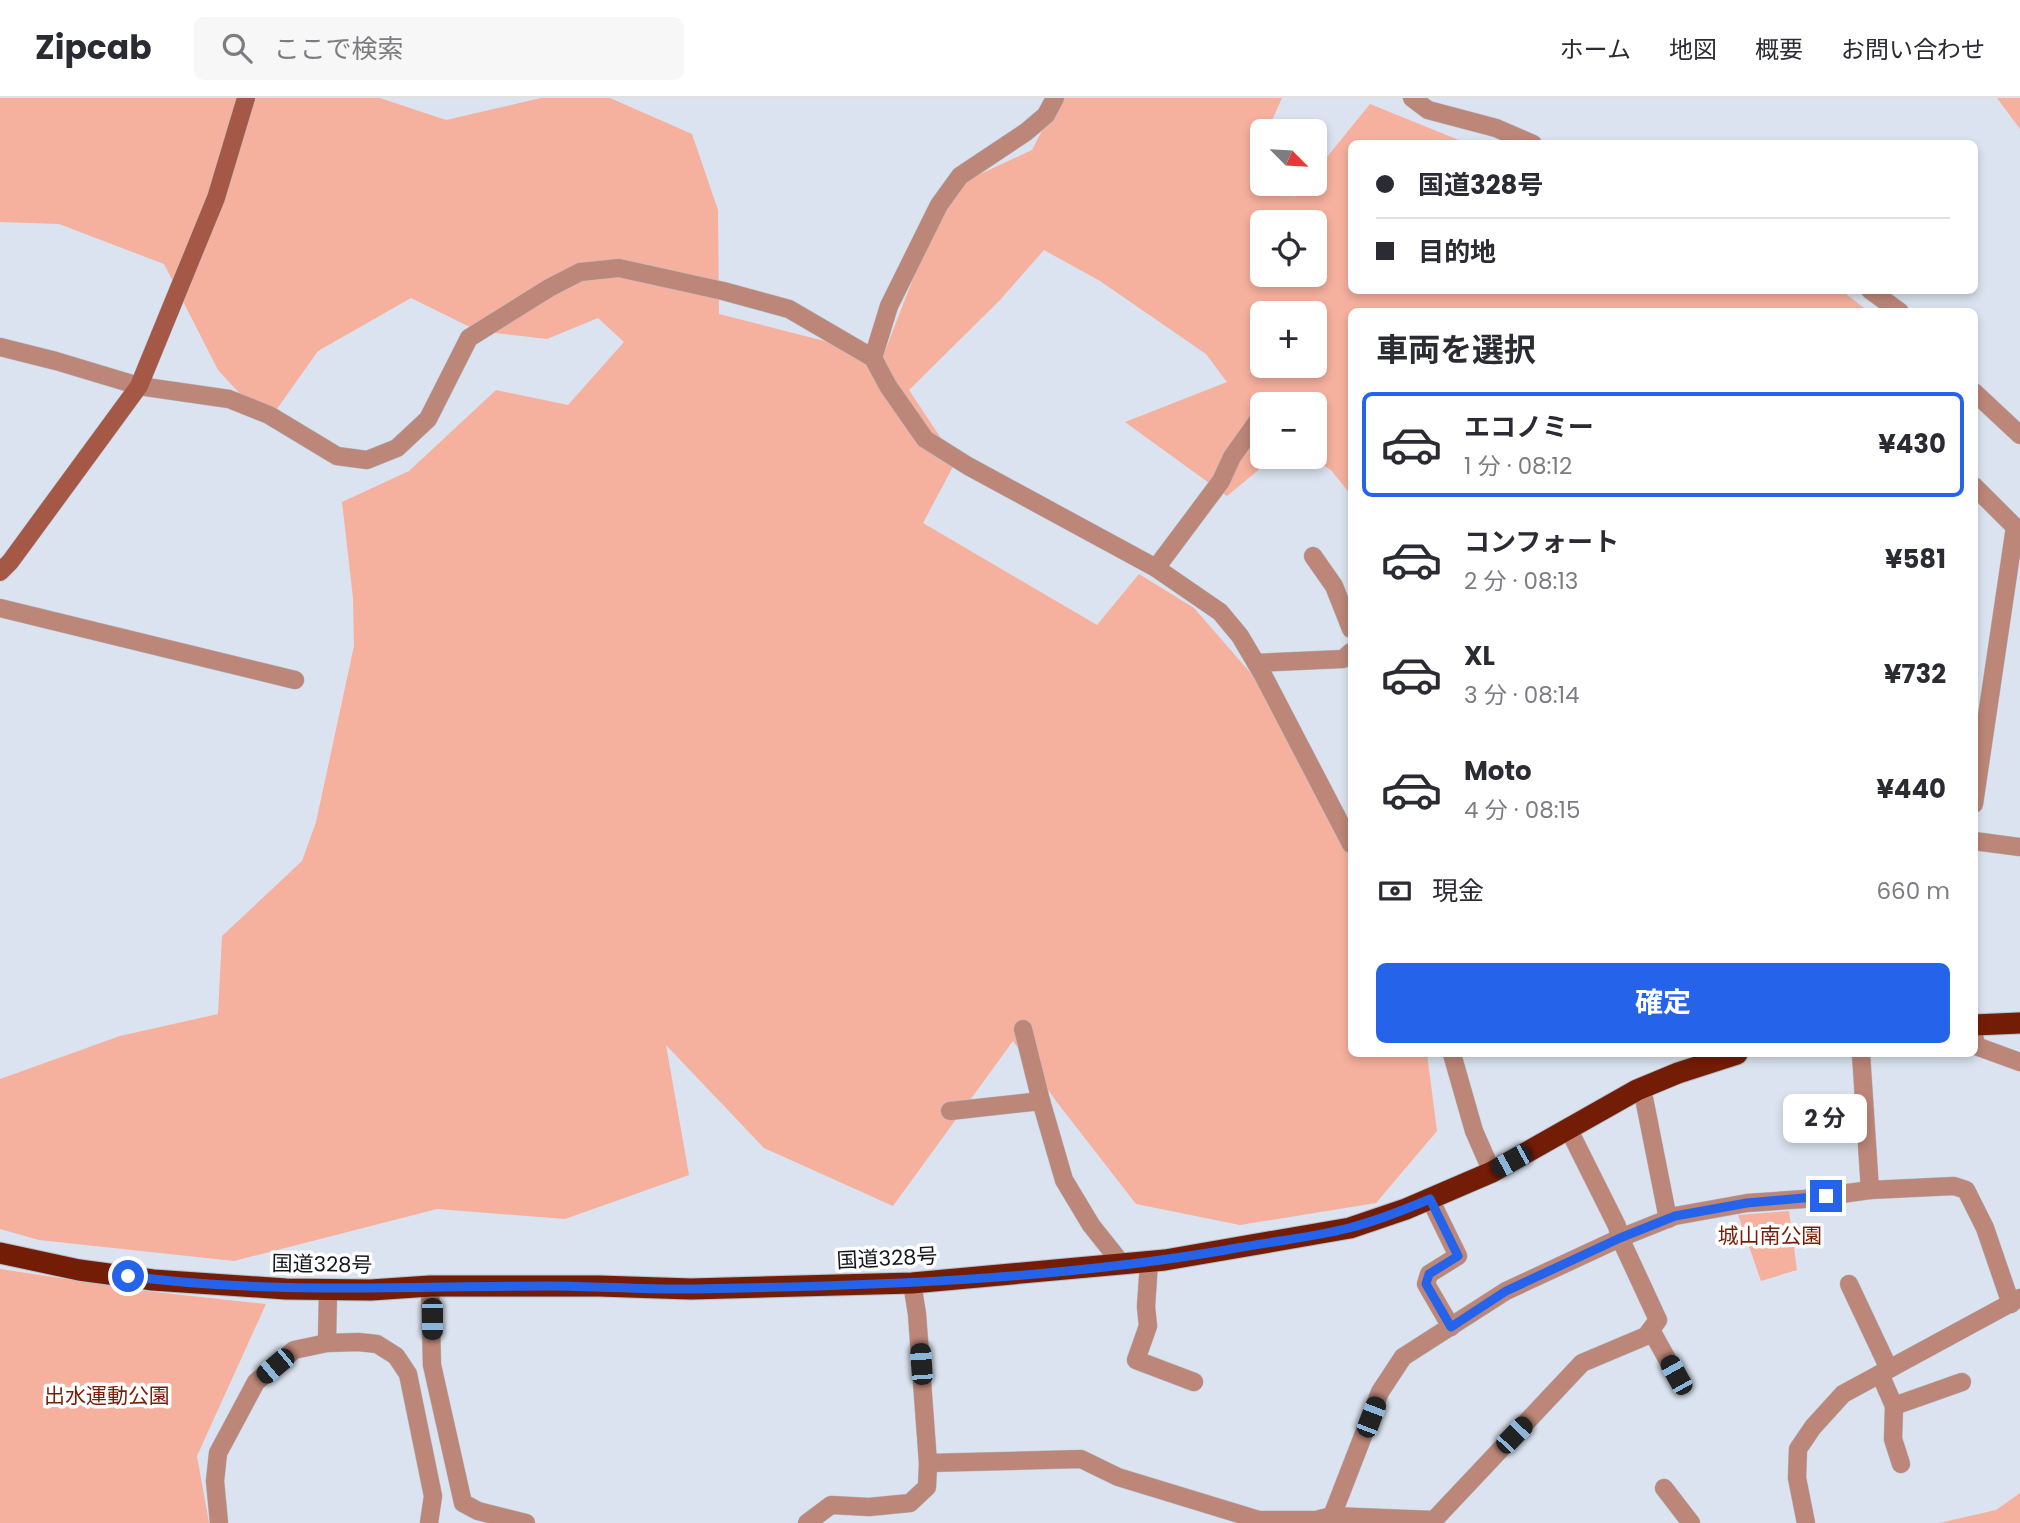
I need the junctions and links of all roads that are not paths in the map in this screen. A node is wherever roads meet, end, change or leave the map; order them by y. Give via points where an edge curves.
1 (246, 98) edge
2 (1055, 98) edge
3 (1412, 98) edge
4 (1523, 140) edge
5 (1875, 294) edge
6 (1895, 308) edge
7 (0, 348) edge
8 (873, 358) junction
9 (139, 386) junction
10 (1978, 396) edge
11 (1250, 432) edge
12 (2020, 435) edge
13 (1978, 490) edge
14 (2018, 530) edge
15 (1313, 556) dead end
16 (1156, 568) junction
17 (0, 572) edge
18 (0, 608) edge
19 (1348, 621) edge
20 (1348, 655) edge
21 (1256, 663) junction
22 (295, 680) dead end
23 (1978, 779) edge
24 (1348, 838) edge
25 (1978, 842) edge
26 (2020, 848) edge
27 (2020, 1023) edge
28 (1978, 1025) edge
29 (1023, 1029) dead end
30 (1978, 1047) edge
31 (1728, 1057) edge
32 (1861, 1057) edge
33 (1456, 1059) edge
34 (2020, 1062) edge
35 (1642, 1088) junction
36 (1041, 1101) junction
37 (950, 1111) dead end
38 (1568, 1128) junction
39 (1492, 1172) junction
40 (1871, 1190) junction
41 (1430, 1199) junction
42 (1668, 1219) junction
43 (1620, 1238) junction
44 (0, 1253) edge
45 (1149, 1262) junction
46 (1122, 1264) junction
47 (912, 1283) junction
48 (1849, 1284) dead end
49 (430, 1286) junction
50 (328, 1290) junction
51 (2016, 1301) edge
52 (1451, 1327) junction
53 (1651, 1330) junction
54 (327, 1343) junction
55 (1884, 1372) junction
56 (1676, 1375) dead end
57 (1194, 1382) dead end
58 (1962, 1382) dead end
59 (1894, 1406) junction
60 (928, 1463) junction
61 (1901, 1464) dead end
62 (1664, 1488) dead end
63 (1332, 1517) junction
64 (219, 1523) edge
65 (429, 1523) edge
66 (526, 1523) edge
67 (807, 1523) edge
68 (1691, 1523) edge
69 (1806, 1523) edge

1 - 9 street via 216,198
2 - 8 street via 1046,115 1026,132 960,176 939,205 889,306
3 - 4 street via 1428,110
5 - 6 street
7 - 9 street
8 - 9 street via 789,309 619,268 580,272 470,338 428,419 397,448 366,460 337,456 269,415 229,399
8 - 16 street via 925,439
9 - 17 street
10 - 12 street
11 - 16 street via 1222,481
13 - 14 street
14 - 23 street
15 - 19 street via 1334,586
16 - 21 street via 1220,612
18 - 22 street
20 - 21 street via 1343,659
21 - 24 street
25 - 26 street
27 - 28 highway
29 - 36 street
30 - 34 street
31 - 35 highway, 国道328号
32 - 40 street
33 - 39 street via 1474,1131
35 - 38 highway, 国道328号
35 - 42 street
36 - 37 street
36 - 46 street via 1064,1180
38 - 39 highway, 国道328号
38 - 43 street
39 - 41 highway, 国道328号
40 - 42 street via 1747,1203
40 - 51 street via 1954,1186 1966,1190
41 - 45 highway, 国道328号 via 1350,1228
41 - 52 street via 1458,1256 1429,1274 1426,1284
42 - 43 street
43 - 52 street via 1506,1291
43 - 53 street via 1658,1320
44 - 50 highway, 国道328号 via 153,1280
45 - 46 highway, 国道328号
45 - 57 street via 1148,1326 1136,1360
46 - 47 highway, 国道328号
47 - 49 highway, 国道328号 via 691,1289
47 - 60 street
48 - 55 street
49 - 50 highway, 国道328号
49 - 66 street via 432,1365 463,1503
50 - 54 street
51 - 55 street
52 - 63 street via 1403,1357 1380,1392
53 - 56 street
53 - 63 street via 1582,1363 1434,1520
54 - 64 street via 294,1350 256,1382 218,1453
54 - 65 street via 377,1344 396,1356 408,1374 433,1496
55 - 59 street
55 - 69 street via 1843,1395 1798,1449 1797,1478
58 - 59 street
59 - 61 street via 1892,1439
60 - 63 street via 1081,1459 1118,1477 1259,1520
60 - 67 street via 927,1487 910,1503 831,1505
62 - 68 street

